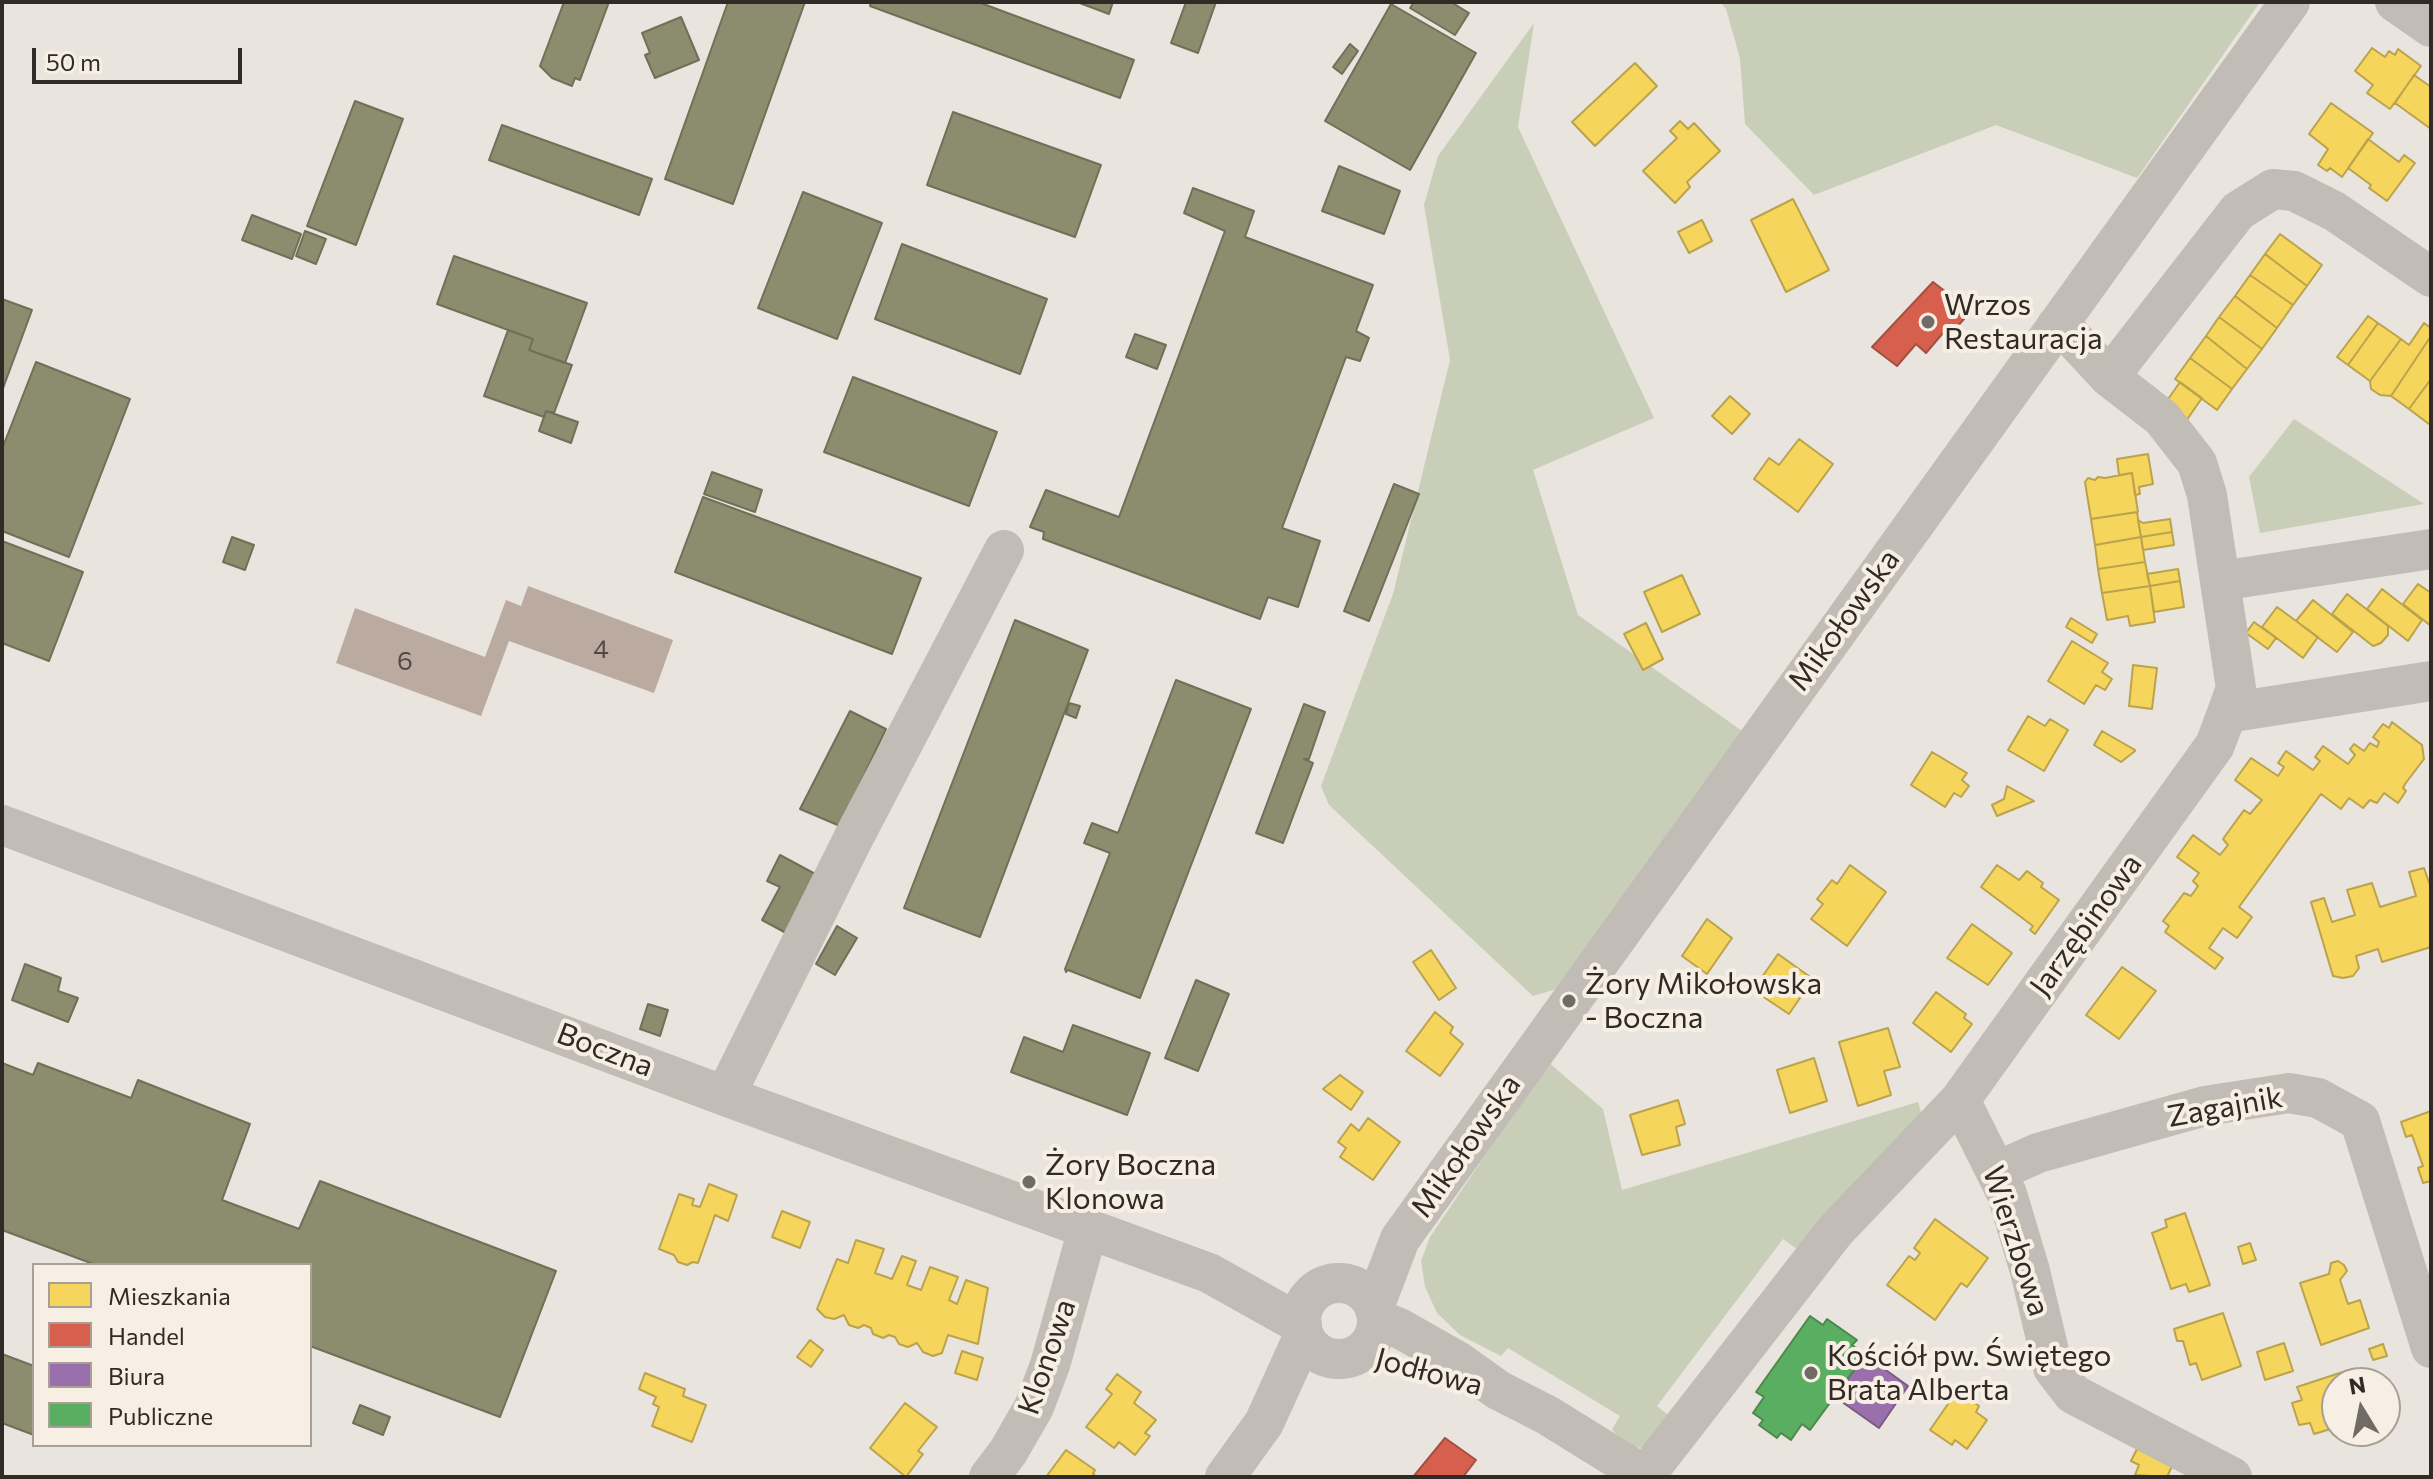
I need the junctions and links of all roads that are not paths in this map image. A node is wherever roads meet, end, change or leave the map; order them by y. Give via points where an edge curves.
1 (2290, 2) edge
2 (2395, 2) edge
3 (2431, 27) edge
4 (2431, 277) edge
5 (2057, 325) junction
6 (2109, 377) junction
7 (2431, 549) edge
8 (1004, 550) dead end
9 (2220, 581) junction
10 (2431, 681) edge
11 (2227, 713) junction
12 (2, 825) edge
13 (725, 1096) junction
14 (1960, 1100) junction
15 (1998, 1171) junction
16 (1088, 1229) junction
17 (1337, 1310) junction
18 (2431, 1348) edge
19 (1353, 1356) junction
20 (1498, 1390) junction
21 (1264, 1423) junction
22 (1645, 1476) edge
23 (989, 1477) edge
24 (1225, 1477) edge
25 (2232, 1477) edge

1 - 5 street, Mikołowska
2 - 3 street
4 - 6 street via 2334,211 2294,191 2273,189 2238,211
5 - 6 street, Jarzębinowa
5 - 17 street, Mikołowska via 1400,1239
6 - 9 street, Jarzębinowa via 2162,418 2197,463
7 - 9 street
8 - 13 street
9 - 11 street, Jarzębinowa via 2236,688
10 - 11 street
11 - 14 street, Jarzębinowa via 2215,745
12 - 13 street, Boczna
13 - 16 street, Boczna
14 - 15 street, Wierzbowa
14 - 22 street, Jarzębinowa via 1835,1231
15 - 18 street, Zagajnik via 2038,1153 2205,1106 2260,1095 2318,1098 2360,1121
15 - 25 street, Wierzbowa via 2053,1368 2073,1394
16 - 17 street, Boczna via 1209,1273
16 - 23 street, Klonowa via 1034,1407
17 - 19 street via 1373,1339
17 - 19 street, Jodłowa via 1310,1346 1333,1359
17 - 20 street, Jodłowa via 1399,1328
17 - 21 street, Mikołowska
19 - 20 street, Jodłowa via 1404,1362
19 - 21 street, Mikołowska
20 - 22 street, Jodłowa
21 - 24 street, Mikołowska

